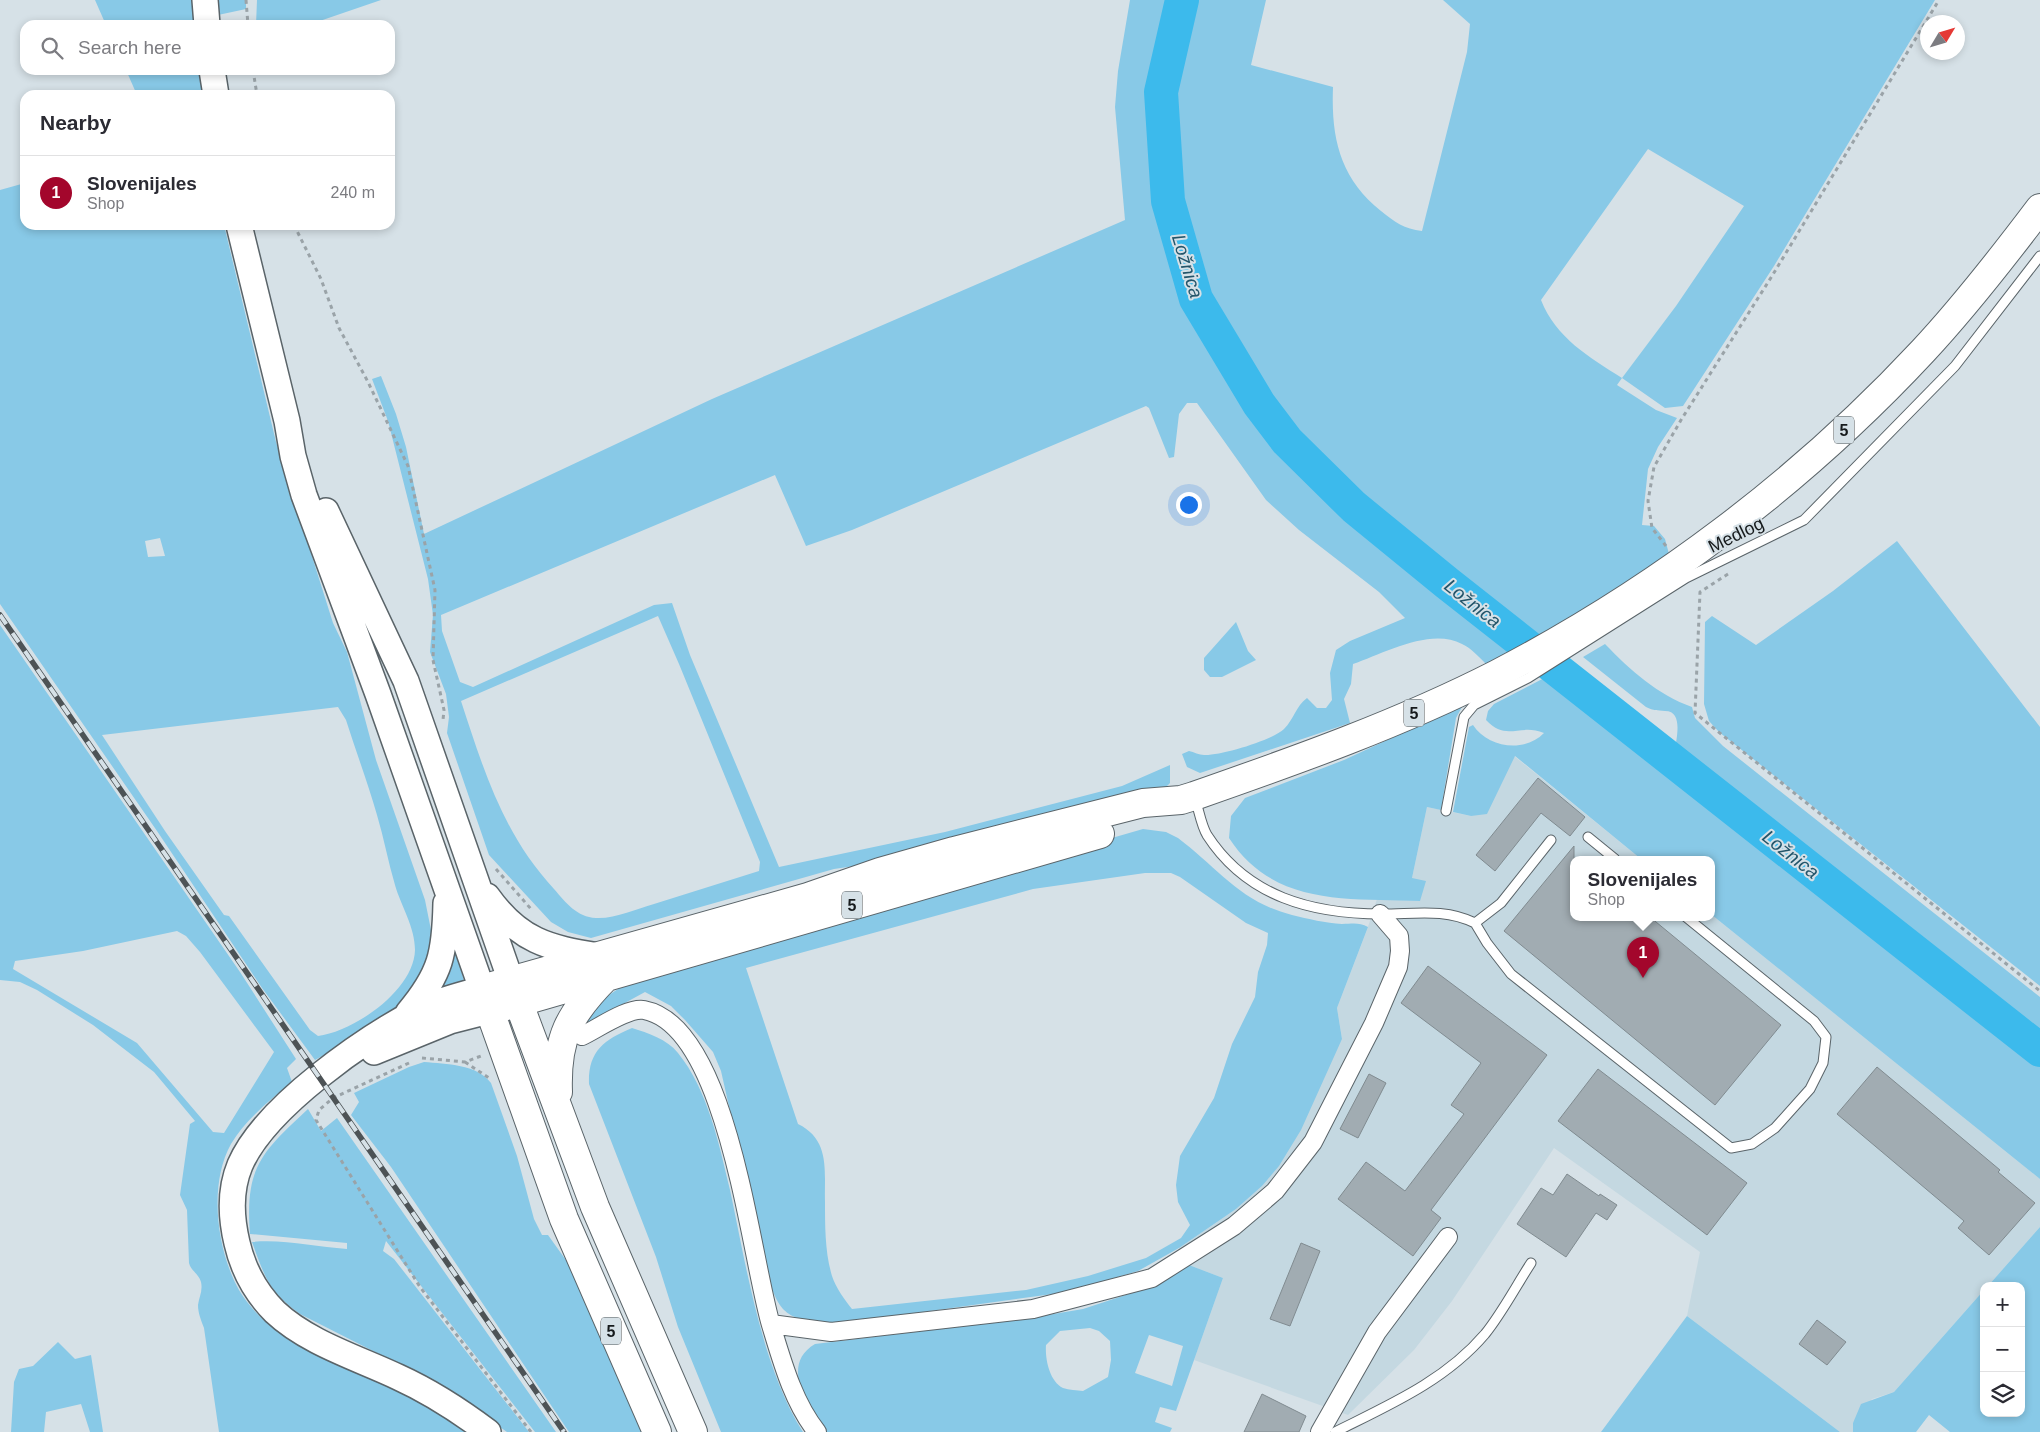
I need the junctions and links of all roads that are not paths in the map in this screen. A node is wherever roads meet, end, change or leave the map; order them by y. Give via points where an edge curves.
1 (205, 0) edge
2 (207, 20) edge
3 (213, 75) edge
4 (215, 90) edge
5 (2040, 208) edge
6 (240, 230) edge
7 (2040, 256) edge
8 (288, 421) junction
9 (1188, 798) junction
10 (1446, 811) dead end
11 (1588, 837) dead end
12 (1551, 840) dead end
13 (1611, 856) edge
14 (477, 881) junction
15 (446, 891) junction
16 (1380, 914) junction
17 (1691, 921) edge
18 (1475, 923) junction
19 (603, 966) junction
20 (514, 991) junction
21 (485, 1000) junction
22 (401, 1020) junction
23 (582, 1036) dead end
24 (326, 1073) junction
25 (558, 1106) junction
26 (1448, 1237) dead end
27 (1530, 1263) dead end
28 (771, 1324) junction
29 (488, 1432) edge
30 (657, 1432) edge
31 (693, 1432) edge
32 (817, 1432) edge
33 (1320, 1432) edge
34 (1335, 1432) edge

1 - 2 main road
3 - 4 main road
5 - 9 main road, 5 via 1924,350 1859,417 1774,490 1692,554 1608,609 1496,674 1339,745
6 - 8 main road
7 - 10 lane, Medlog via 1955,366 1804,520 1686,578 1528,678 1474,705 1464,717
8 - 14 main road via 334,529 406,680
8 - 15 main road via 293,456 304,494
9 - 16 lane via 1207,834 1236,869 1268,892 1297,903 1338,911
9 - 19 main road, 5 via 1150,819
11 - 13 lane
12 - 18 lane via 1501,903
14 - 19 main road via 495,907 526,935
14 - 20 main road
15 - 21 main road
15 - 22 main road via 444,942 437,971 430,986
16 - 18 lane via 1448,913
16 - 28 street via 1399,936 1400,951 1398,967 1374,1023 1314,1142 1275,1191 1234,1226 1152,1278 1033,1308 831,1332
17 - 18 lane via 1814,1020 1826,1037 1823,1063 1810,1089 1775,1128 1752,1144 1731,1148 1518,980
19 - 20 main road, 5
19 - 25 main road via 559,1049
20 - 21 main road
20 - 25 main road, 5
21 - 22 main road via 439,1002
21 - 24 main road via 469,1014
21 - 30 main road, 5 via 564,1219
22 - 24 main road
23 - 28 street via 631,1010 642,1010 667,1022 697,1054 728,1130
24 - 29 main road via 272,1117 257,1135 239,1167 233,1198 233,1228 240,1257 252,1282 275,1311 301,1330 434,1395
25 - 31 main road, 5 via 595,1207
26 - 33 street via 1377,1332
27 - 34 lane via 1485,1334 1443,1373
28 - 32 street via 795,1396

